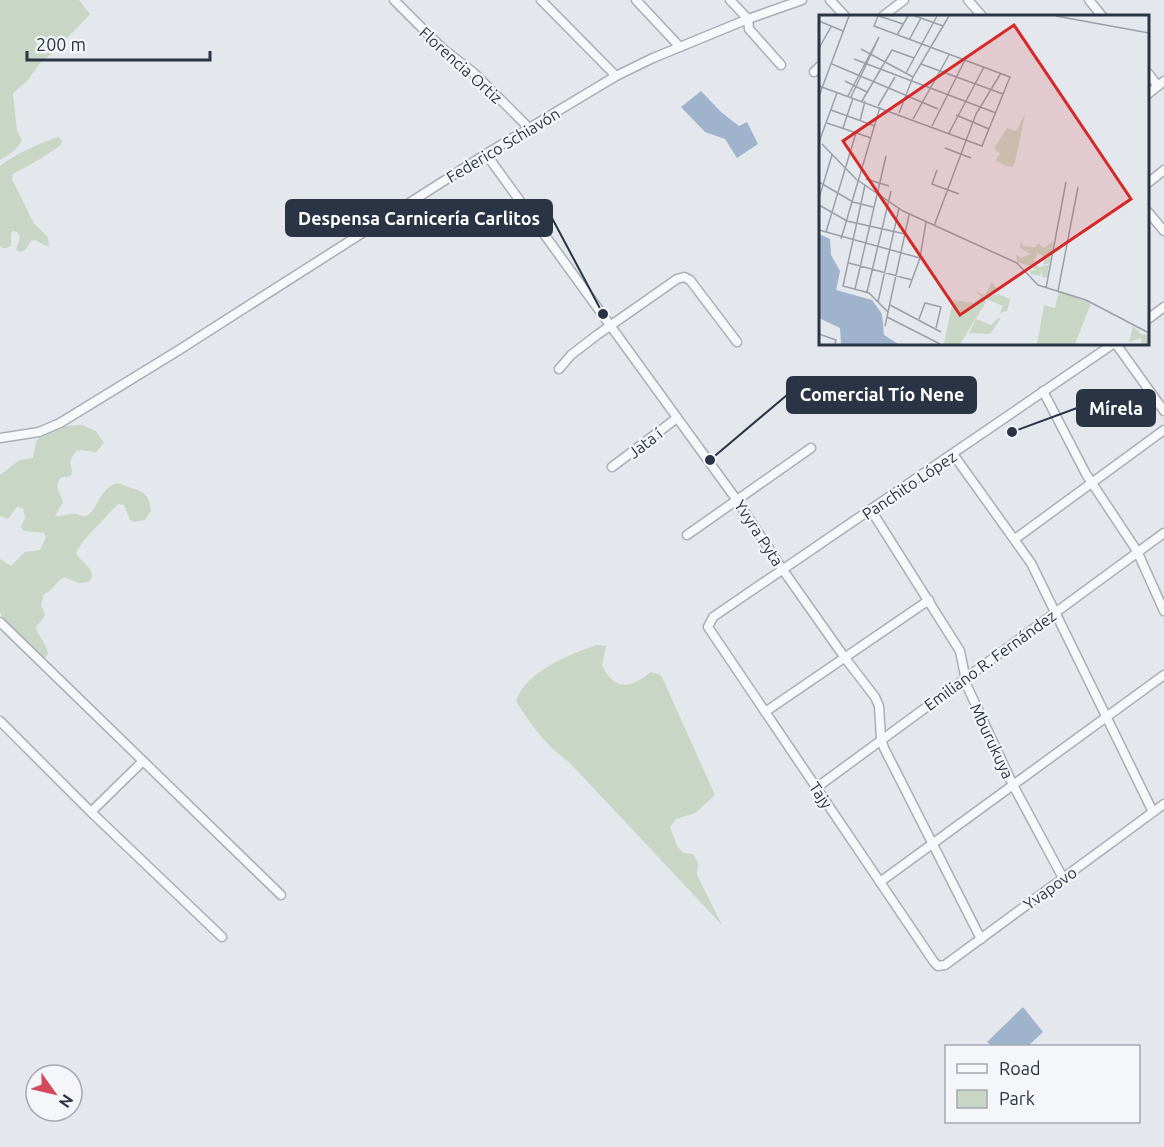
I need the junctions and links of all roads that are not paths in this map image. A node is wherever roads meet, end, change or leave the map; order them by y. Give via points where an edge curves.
1 (394, 0) edge
2 (542, 0) edge
3 (636, 0) edge
4 (730, 0) edge
5 (802, 0) edge
6 (830, 0) edge
7 (904, 0) edge
8 (968, 0) edge
9 (1089, 0) edge
10 (843, 15) edge
11 (885, 15) edge
12 (981, 15) edge
13 (1101, 15) edge
14 (748, 19) junction
15 (680, 47) junction
16 (781, 65) dead end
17 (1149, 74) edge
18 (616, 76) junction
19 (1161, 84) edge
20 (1149, 93) edge
21 (530, 129) junction
22 (486, 154) junction
23 (1164, 170) edge
24 (1149, 182) edge
25 (1149, 213) edge
26 (1164, 231) edge
27 (1164, 307) edge
28 (1149, 318) edge
29 (610, 326) junction
30 (737, 342) dead end
31 (1113, 345) edge
32 (1116, 345) edge
33 (559, 369) dead end
34 (1044, 391) junction
35 (1164, 411) edge
36 (677, 418) junction
37 (1164, 430) edge
38 (0, 438) edge
39 (812, 448) dead end
40 (953, 454) junction
41 (612, 467) dead end
42 (1090, 483) junction
43 (736, 499) junction
44 (871, 510) junction
45 (1164, 533) edge
46 (687, 535) dead end
47 (1015, 539) junction
48 (1137, 551) junction
49 (783, 570) junction
50 (929, 600) junction
51 (1164, 611) edge
52 (1055, 612) junction
53 (0, 622) edge
54 (708, 627) joint
55 (845, 658) junction
56 (1164, 675) edge
57 (966, 679) junction
58 (765, 712) junction
59 (1107, 717) junction
60 (0, 721) edge
61 (881, 739) junction
62 (142, 762) junction
63 (1013, 785) junction
64 (816, 788) junction
65 (1164, 804) edge
66 (91, 812) junction
67 (1153, 812) junction
68 (933, 844) junction
69 (1063, 879) junction
70 (880, 882) junction
71 (281, 895) dead end
72 (222, 937) dead end
73 (981, 939) junction
74 (934, 962) joint

1 - 21 street, Florencia Ortiz
2 - 18 street
3 - 15 street
4 - 14 street
5 - 14 street, Federico Schiavón
6 - 10 street
7 - 11 street
8 - 12 street
9 - 13 street
14 - 15 street, Federico Schiavón
14 - 16 street via 749,29
15 - 18 street, Federico Schiavón
17 - 19 street
18 - 21 street, Federico Schiavón
19 - 20 street
21 - 22 street, Federico Schiavón
22 - 29 street, Yvyra Pyta
22 - 38 street, Federico Schiavón via 60,423 31,434
23 - 24 street
25 - 26 street
27 - 28 street
29 - 30 street via 684,277
29 - 33 street
29 - 36 street, Yvyra Pyta
31 - 34 street, Panchito López
32 - 35 street
34 - 40 street, Panchito López
34 - 42 street
36 - 41 street, Jata í
36 - 43 street, Yvyra Pyta
37 - 42 street
39 - 43 street
40 - 44 street, Panchito López
40 - 47 street
42 - 47 street
42 - 48 street
43 - 46 street
43 - 49 street, Yvyra Pyta
44 - 49 street, Panchito López
44 - 50 street, Mburukuya
45 - 48 street, Emiliano R. Fernández
47 - 52 street
48 - 51 street
48 - 52 street, Emiliano R. Fernández
49 - 54 street, Panchito López via 713,617
49 - 55 street, Yvyra Pyta
50 - 55 street
50 - 57 street, Mburukuya via 960,651
52 - 57 street, Emiliano R. Fernández
52 - 59 street
53 - 62 street
54 - 58 street, Tajy
55 - 58 street
55 - 61 street, Yvyra Pyta via 879,706
56 - 59 street
57 - 61 street, Emiliano R. Fernández
57 - 63 street, Mburukuya
58 - 64 street, Tajy
59 - 63 street
59 - 67 street
60 - 66 street
61 - 64 street, Emiliano R. Fernández
61 - 68 street, Yvyra Pyta
62 - 66 street
62 - 71 street
63 - 68 street
63 - 69 street, Mburukuya
64 - 70 street, Tajy
65 - 67 street, Yvapovo
66 - 72 street
67 - 69 street, Yvapovo
68 - 70 street
68 - 73 street, Yvyra Pyta
69 - 73 street, Yvapovo
70 - 74 street, Tajy
73 - 74 street, Yvapovo via 945,965

